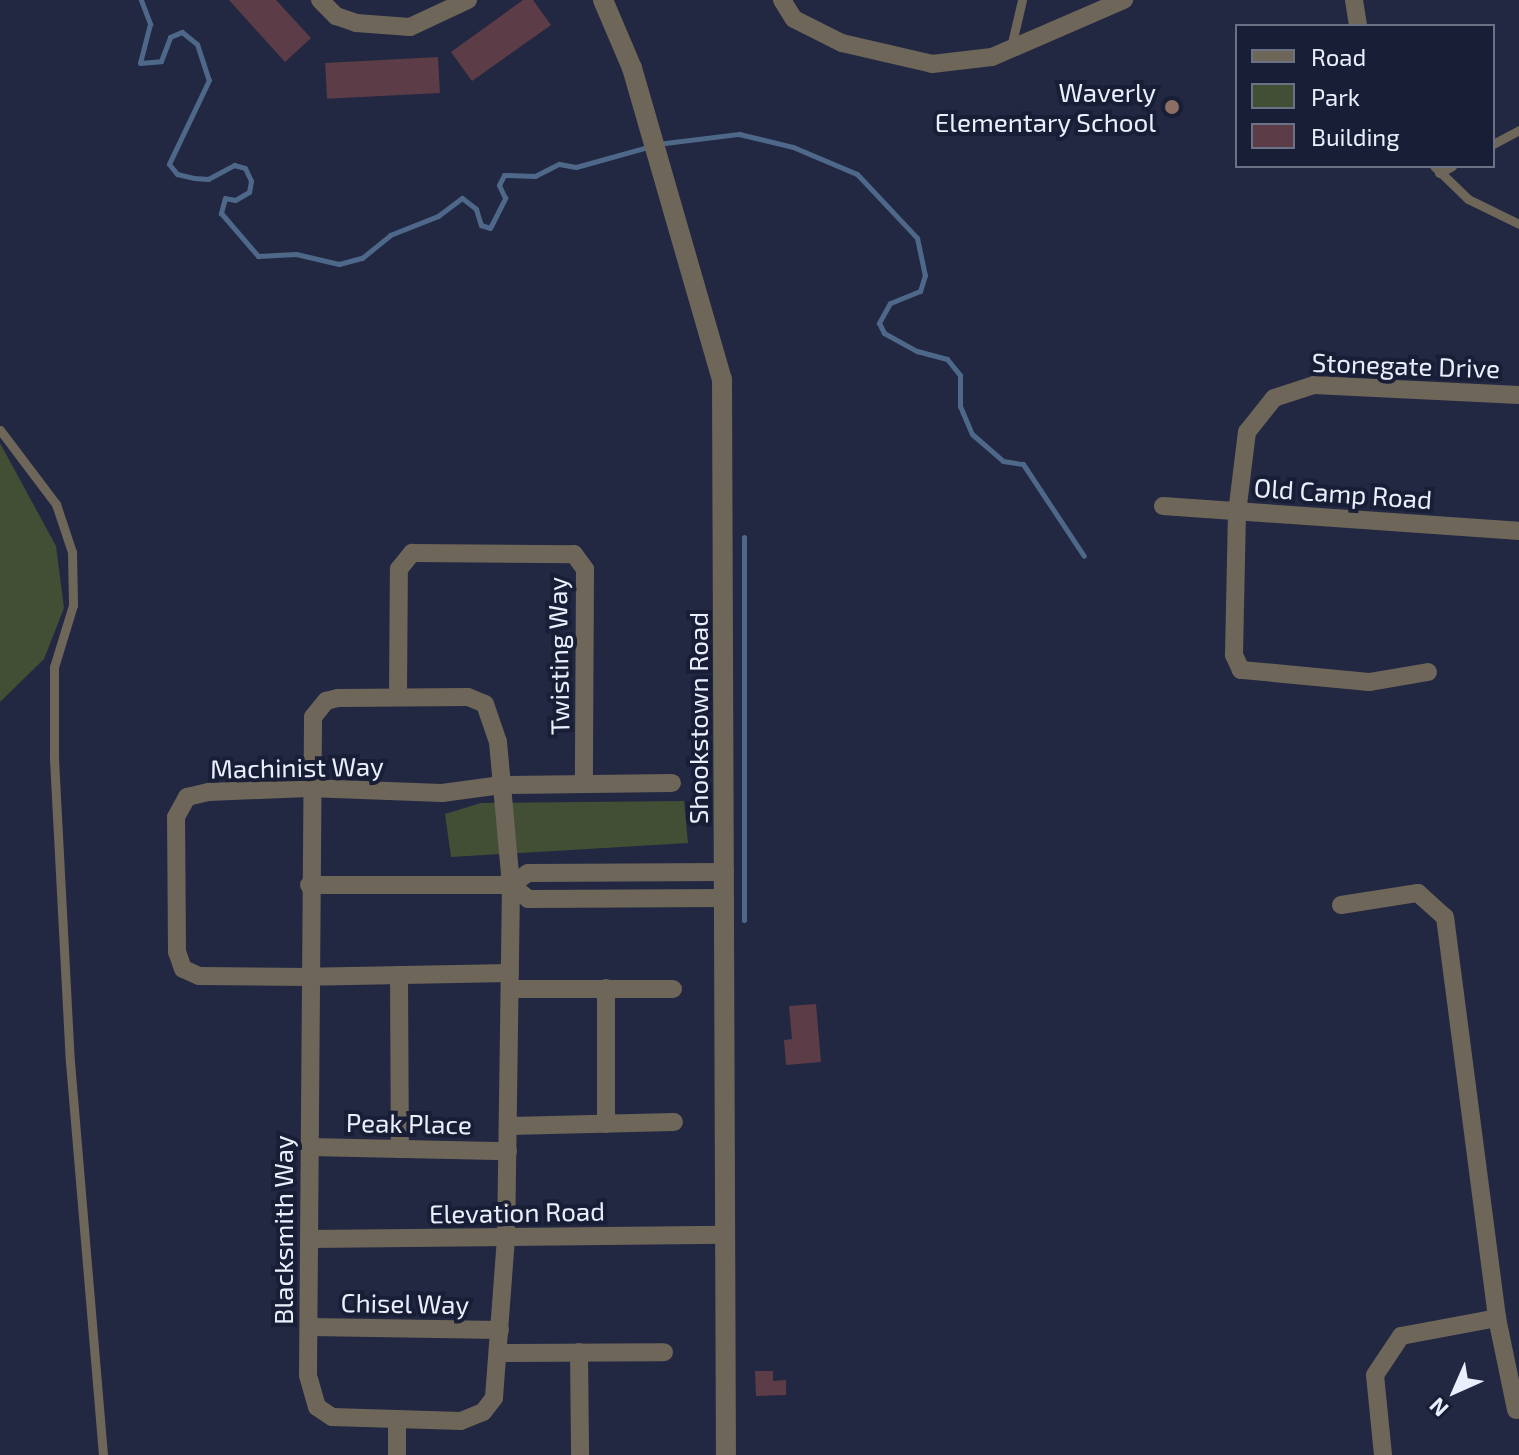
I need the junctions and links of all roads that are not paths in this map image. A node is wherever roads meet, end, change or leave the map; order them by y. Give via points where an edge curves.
1 (320, 0) edge
2 (468, 0) edge
3 (603, 0) edge
4 (782, 0) edge
5 (1022, 0) edge
6 (1124, 0) edge
7 (1354, 0) edge
8 (1358, 24) edge
9 (1011, 49) junction
10 (1519, 130) edge
11 (1495, 143) edge
12 (1437, 170) edge
13 (1519, 224) edge
14 (1519, 395) edge
15 (0, 430) edge
16 (1163, 506) dead end
17 (1237, 513) junction
18 (1519, 531) edge
19 (1428, 672) dead end
20 (398, 697) junction
21 (672, 783) dead end
22 (584, 784) junction
23 (501, 785) junction
24 (308, 788) junction
25 (725, 872) junction
26 (309, 885) junction
27 (511, 885) junction
28 (725, 898) junction
29 (1341, 905) dead end
30 (399, 975) junction
31 (310, 977) junction
32 (510, 981) junction
33 (606, 988) junction
34 (673, 989) dead end
35 (674, 1122) dead end
36 (606, 1124) junction
37 (509, 1126) junction
38 (309, 1147) junction
39 (400, 1149) junction
40 (508, 1151) junction
41 (725, 1235) junction
42 (506, 1238) junction
43 (309, 1239) junction
44 (1497, 1318) junction
45 (310, 1327) junction
46 (500, 1330) junction
47 (579, 1352) junction
48 (664, 1352) dead end
49 (499, 1353) junction
50 (1516, 1410) dead end
51 (397, 1422) junction
52 (103, 1455) edge
53 (397, 1455) edge
54 (580, 1455) edge
55 (726, 1455) edge
56 (1383, 1455) edge

1 - 2 street via 336,16 356,23 410,27
3 - 25 street, Shookstown Road via 632,68 722,379
4 - 9 street via 794,19 842,43 932,64 992,57
5 - 9 lane
6 - 9 street
7 - 8 street
10 - 11 lane
12 - 13 lane via 1468,199
14 - 17 street, Stonegate Drive via 1314,385 1289,390 1259,411 1247,432
15 - 52 lane via 56,504 72,552 73,605 54,667 54,759 70,1062
16 - 17 street, Old Camp Road
17 - 18 street, Old Camp Road
17 - 19 street, Stonegate Drive via 1234,655 1241,670 1369,682
20 - 22 street, Twisting Way via 399,569 412,553 574,554 585,569
20 - 23 street, Blacksmith Way via 468,697 485,704 498,742
20 - 24 street, Blacksmith Way via 338,698 317,708
21 - 22 street, Machinist Way
22 - 23 street, Machinist Way
23 - 24 street, Machinist Way via 442,793
23 - 27 street, Blacksmith Way
24 - 26 street, Blacksmith Way
24 - 31 street, Machinist Way via 187,797 176,817 176,877 177,952 183,969 199,976
25 - 27 street via 528,873
25 - 28 street, Shookstown Road
26 - 27 street
26 - 31 street, Blacksmith Way
27 - 28 street via 528,899
27 - 32 street, Blacksmith Way
28 - 41 street, Shookstown Road
29 - 44 street via 1418,893 1445,917
30 - 31 street, Machinist Way
30 - 32 street, Machinist Way
30 - 39 street
31 - 38 street, Blacksmith Way
32 - 33 street, Machinist Way
32 - 37 street, Blacksmith Way
33 - 34 street, Machinist Way
33 - 36 street
35 - 36 street
36 - 37 street
37 - 40 street, Blacksmith Way
38 - 39 street, Peak Place
38 - 43 street, Blacksmith Way
39 - 40 street, Peak Place
40 - 42 street, Blacksmith Way
41 - 42 street, Elevation Road
41 - 55 street, Shookstown Road
42 - 43 street, Elevation Road
42 - 46 street, Blacksmith Way
43 - 45 street, Blacksmith Way
44 - 50 street
44 - 56 street via 1401,1336 1375,1375
45 - 46 street, Chisel Way
45 - 51 street, Blacksmith Way via 308,1375 317,1407 332,1417
46 - 49 street, Blacksmith Way
47 - 48 street
47 - 49 street
47 - 54 street
49 - 51 street, Blacksmith Way via 494,1398 483,1412 461,1421
51 - 53 street

